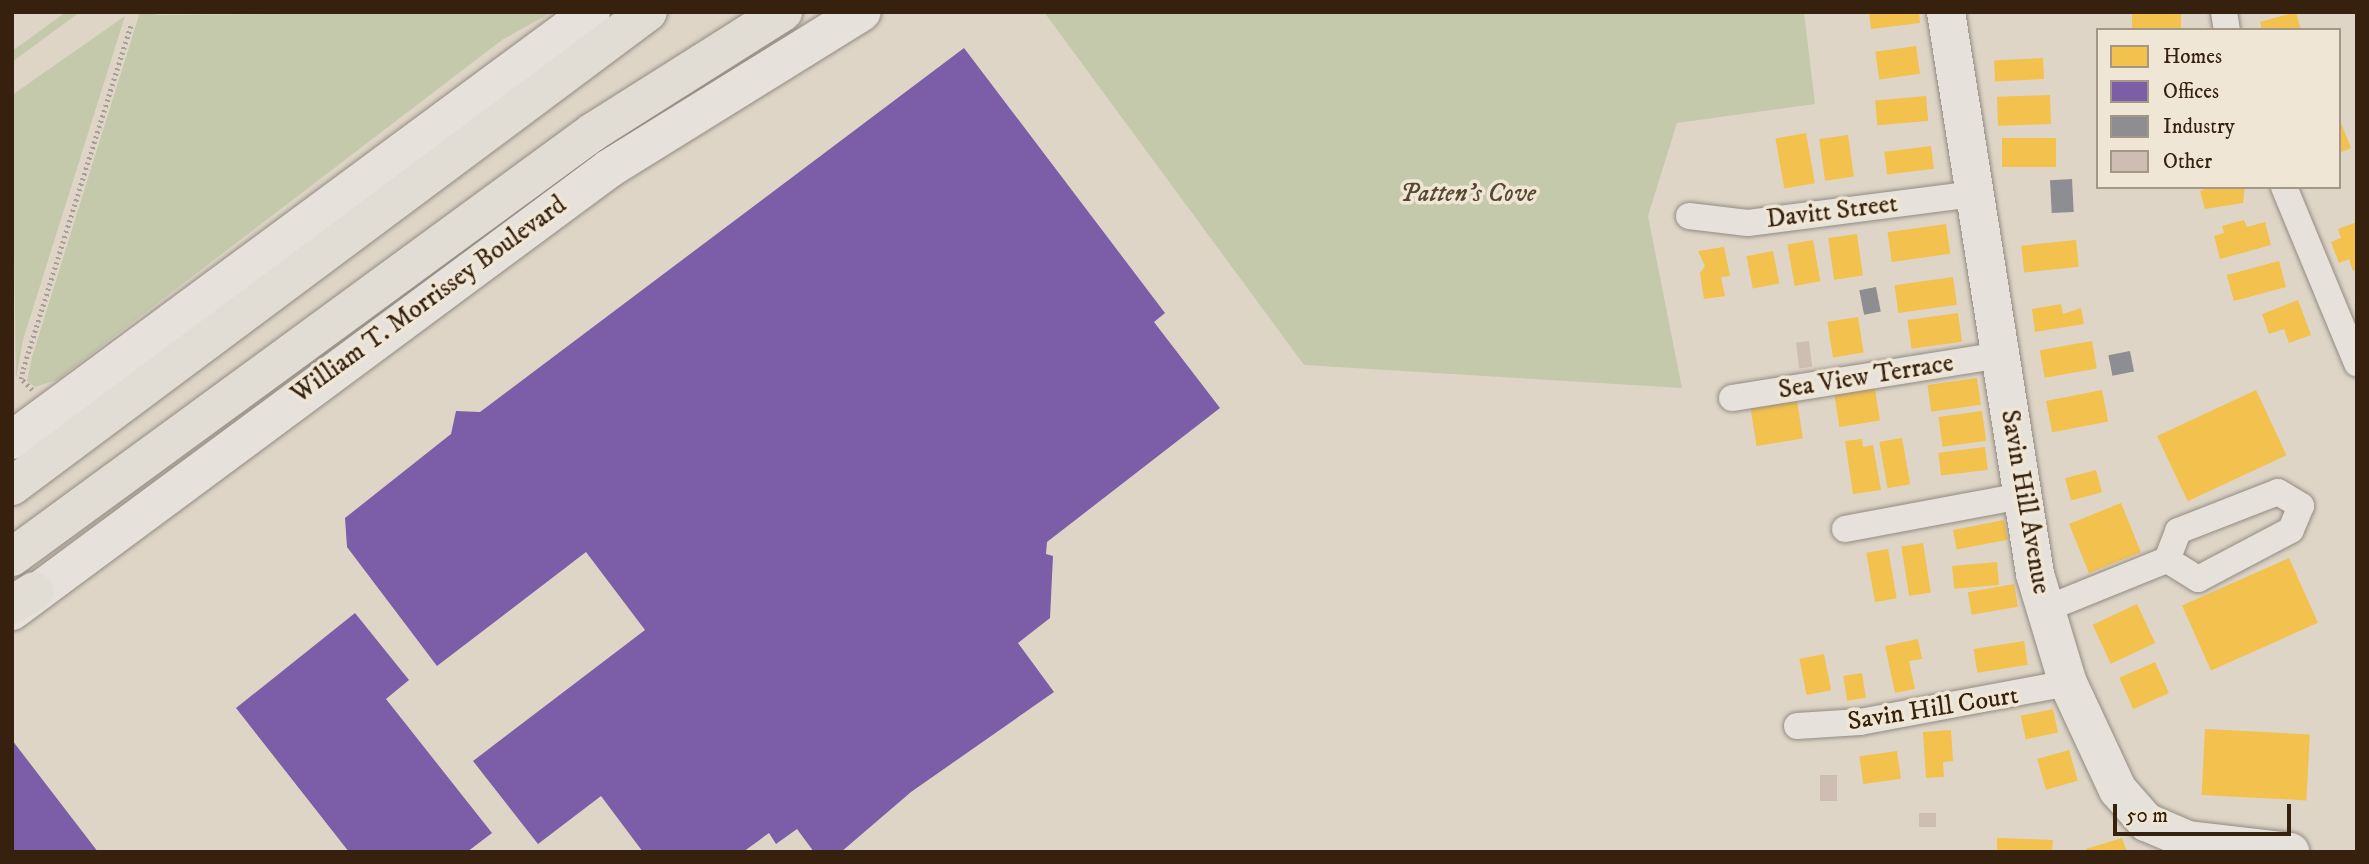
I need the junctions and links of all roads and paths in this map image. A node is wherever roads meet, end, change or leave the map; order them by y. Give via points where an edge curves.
1 (591, 12) edge
2 (648, 12) edge
3 (783, 12) edge
4 (862, 12) edge
5 (1946, 12) edge
6 (131, 24) dead end
7 (2285, 189) edge
8 (1975, 194) junction
9 (1689, 216) dead end
10 (2000, 355) junction
11 (2357, 363) edge
12 (21, 379) dead end
13 (1732, 398) dead end
14 (12, 440) edge
15 (12, 486) edge
16 (2022, 496) junction
17 (1845, 529) dead end
18 (12, 557) edge
19 (2167, 560) junction
20 (20, 602) edge
21 (2043, 610) junction
22 (2067, 683) junction
23 (1797, 726) dead end
24 (2290, 852) edge

1 - 14 street
2 - 15 main road
3 - 18 main road, William T. Morrissey Boulevard via 593,132
4 - 20 street, William T. Morrissey Boulevard via 627,156
5 - 8 street, Savin Hill Avenue
6 - 12 path
7 - 11 street
8 - 9 street, Davitt Street via 1748,223
8 - 10 street, Savin Hill Avenue
10 - 13 street, Sea View Terrace
10 - 16 street, Savin Hill Avenue
16 - 17 street
16 - 21 street, Savin Hill Avenue
19 - 19 street via 2198,579 2291,530 2301,506 2278,492 2178,531
19 - 21 street
21 - 22 street, Savin Hill Avenue
22 - 23 street, Savin Hill Court via 1860,722
22 - 24 street, Savin Hill Avenue via 2118,790 2146,822 2188,840

